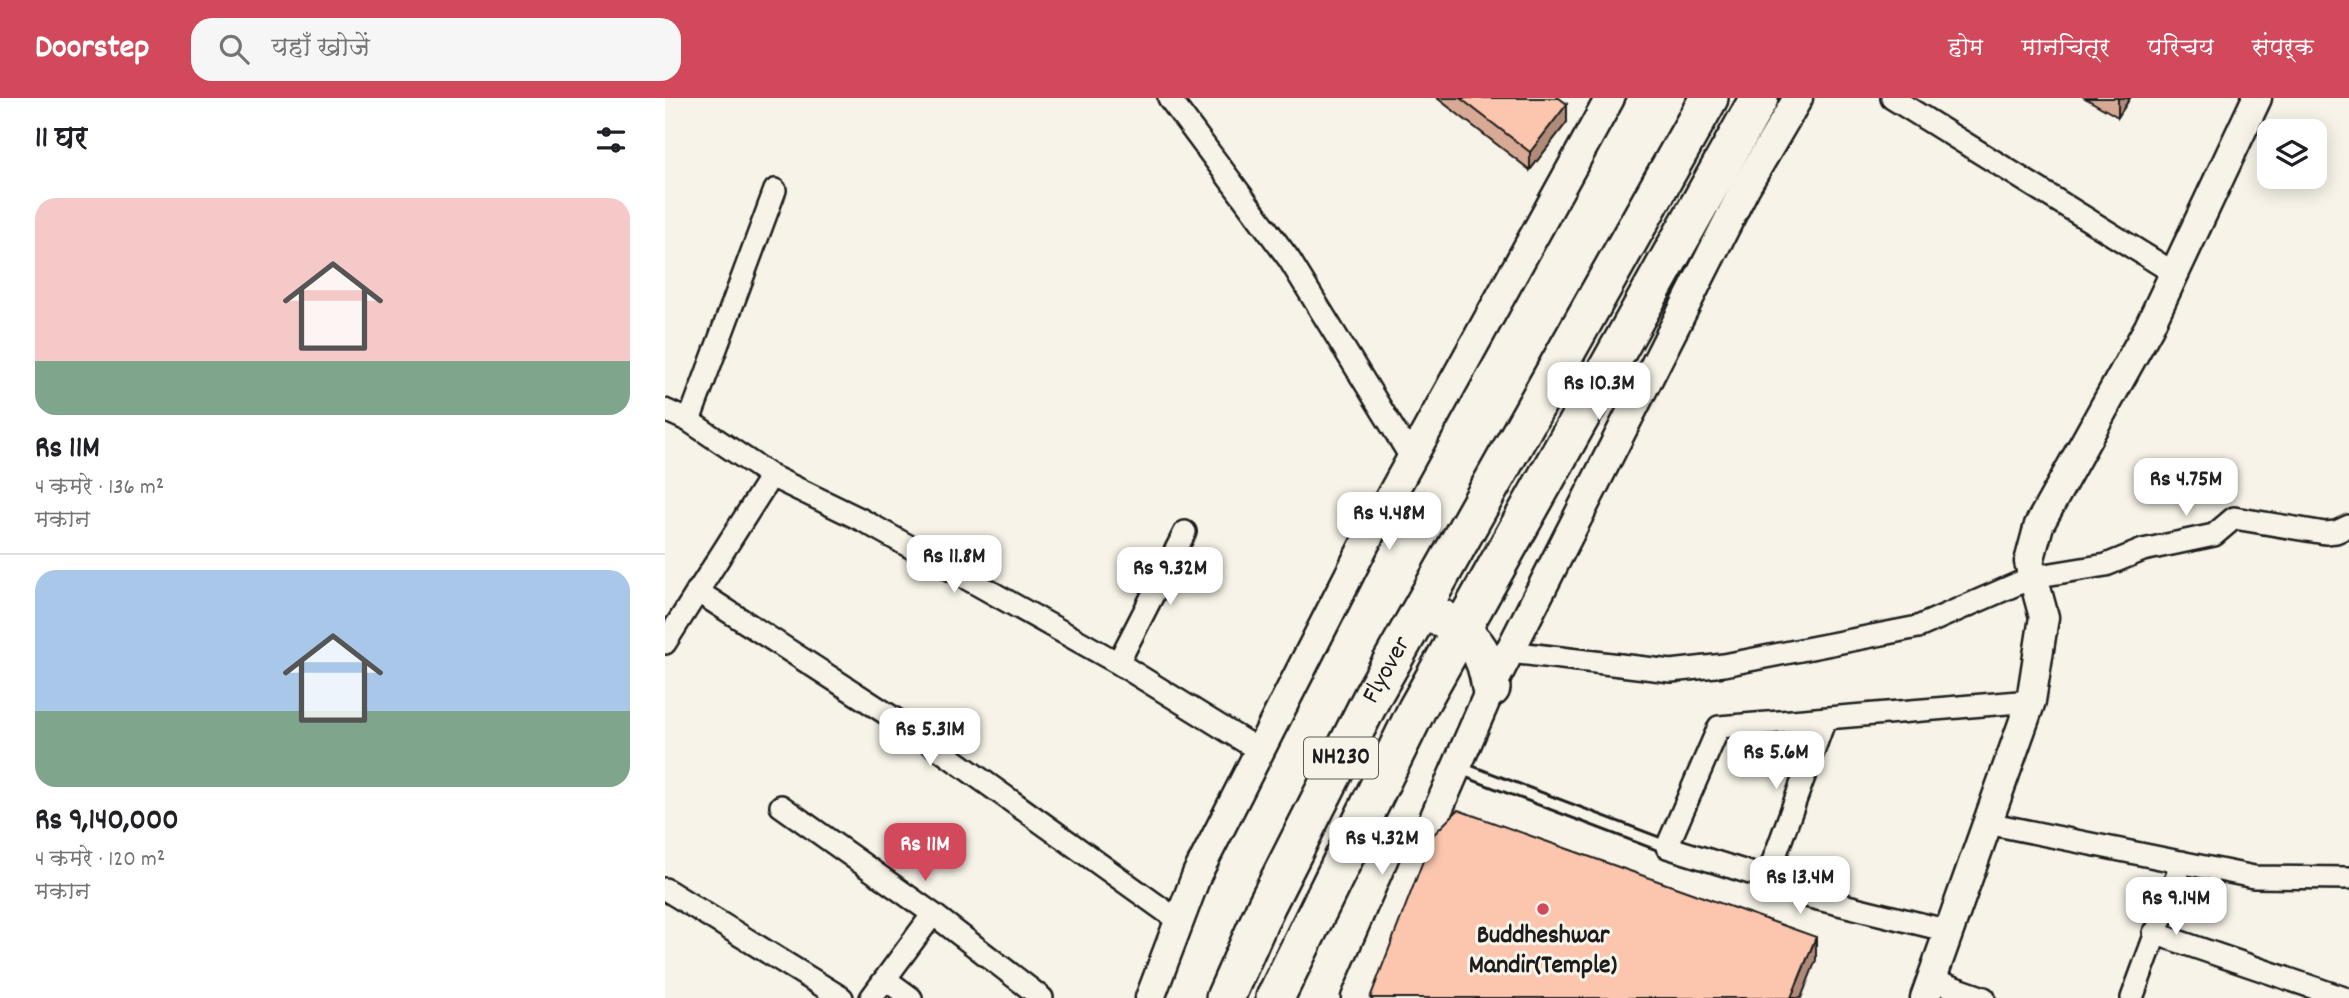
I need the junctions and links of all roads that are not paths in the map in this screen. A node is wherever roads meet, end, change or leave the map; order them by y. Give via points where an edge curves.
1 (1169, 98) edge
2 (1610, 98) edge
3 (1709, 98) edge
4 (1759, 98) edge
5 (1798, 98) edge
6 (1892, 98) edge
7 (2257, 98) edge
8 (775, 190) dead end
9 (2174, 273) junction
10 (665, 410) edge
11 (689, 421) junction
12 (1412, 459) junction
13 (771, 476) junction
14 (2349, 526) edge
15 (1185, 533) dead end
16 (2033, 577) junction
17 (698, 591) junction
18 (1423, 607) junction
19 (1461, 631) junction
20 (665, 643) edge
21 (1510, 652) junction
22 (1118, 663) junction
23 (1491, 688) junction
24 (2031, 701) junction
25 (1825, 719) junction
26 (1260, 751) junction
27 (1457, 767) junction
28 (781, 806) dead end
29 (1987, 823) junction
30 (1667, 847) junction
31 (2182, 862) junction
32 (1767, 878) junction
33 (2349, 878) edge
34 (665, 889) edge
35 (933, 914) junction
36 (1179, 921) junction
37 (1949, 931) junction
38 (2154, 933) junction
39 (885, 979) junction
40 (1928, 989) edge
41 (842, 998) edge
42 (871, 998) edge
43 (911, 998) edge
44 (1042, 998) edge
45 (1150, 998) edge
46 (1225, 998) edge
47 (1275, 998) edge
48 (1356, 998) edge
49 (1984, 998) edge
50 (2132, 998) edge
51 (2344, 998) edge

1 - 12 street via 1289,259
2 - 12 street
3 - 18 highway, NH230
4 - 19 highway, NH230
5 - 21 street via 1745,188
6 - 9 street
7 - 9 street
8 - 11 street
9 - 16 street via 2039,526 2029,562
10 - 11 street
11 - 13 street
12 - 26 street
13 - 17 street
13 - 22 street via 862,520
14 - 16 street via 2325,533 2234,518 2214,535 2143,550 2106,565
15 - 22 street
16 - 21 street via 1918,627 1724,665 1671,671
16 - 24 street via 2044,617
17 - 20 street
17 - 36 street via 915,732
18 - 19 highway
18 - 46 highway, Flyover / NH230 via 1263,912
19 - 23 highway via 1486,657
19 - 47 highway, Flyover / NH230 via 1417,709
21 - 23 street
22 - 26 street
23 - 27 street
24 - 25 street
24 - 29 street
25 - 30 street via 1719,727
25 - 32 street
26 - 36 street via 1197,874
27 - 30 lane
27 - 48 street
28 - 35 street
29 - 31 street
29 - 37 street
30 - 32 street
31 - 33 street via 2254,877
31 - 38 street
32 - 37 street via 1798,894
34 - 41 street
35 - 39 street
35 - 44 street
36 - 45 street
37 - 40 street
38 - 50 street
38 - 51 street
39 - 42 street
39 - 43 street
40 - 49 street

